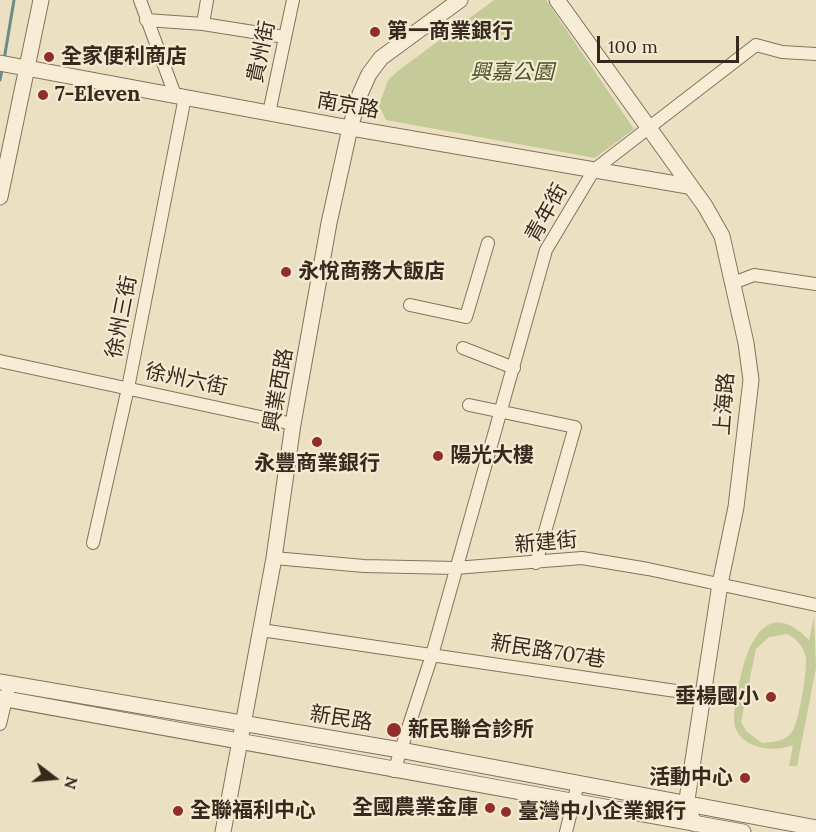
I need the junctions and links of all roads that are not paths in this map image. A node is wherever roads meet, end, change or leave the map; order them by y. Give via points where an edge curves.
1 (41, 0) edge
2 (140, 0) edge
3 (207, 0) edge
4 (293, 0) edge
5 (460, 0) edge
6 (557, 0) edge
7 (146, 20) junction
8 (203, 24) junction
9 (285, 37) junction
10 (816, 54) edge
11 (14, 66) edge
12 (180, 96) junction
13 (269, 113) junction
14 (350, 128) junction
15 (646, 128) junction
16 (594, 170) junction
17 (688, 186) junction
18 (0, 197) edge
19 (488, 243) dead end
20 (733, 283) junction
21 (816, 284) edge
22 (410, 305) dead end
23 (463, 348) dead end
24 (0, 361) edge
25 (514, 368) junction
26 (128, 388) junction
27 (469, 405) dead end
28 (502, 412) junction
29 (294, 424) junction
30 (93, 543) dead end
31 (274, 558) junction
32 (536, 562) junction
33 (455, 568) junction
34 (720, 584) junction
35 (816, 605) edge
36 (261, 630) junction
37 (432, 655) junction
38 (5, 683) edge
39 (703, 695) junction
40 (3, 699) edge
41 (0, 724) edge
42 (244, 724) junction
43 (240, 742) junction
44 (400, 750) junction
45 (394, 771) junction
46 (578, 783) junction
47 (574, 802) junction
48 (686, 806) junction
49 (695, 828) edge
50 (813, 829) edge
51 (223, 832) edge
52 (566, 832) edge
53 (743, 832) edge

1 - 11 street
2 - 7 street
3 - 8 street
4 - 9 street, 貴州街
5 - 14 street, 興業西路 via 381,58 360,94
6 - 15 street, 上海路
7 - 8 street
7 - 12 street
8 - 9 street
9 - 13 street, 貴州街
10 - 15 street, 青年街 via 782,52 756,45
11 - 12 street, 南京路
11 - 18 street
12 - 13 street, 南京路
12 - 26 street, 徐州三街
13 - 14 street, 南京路
14 - 16 street, 南京路
14 - 29 street, 興業西路
15 - 16 street, 青年街
15 - 17 street, 上海路
16 - 17 street, 南京路
16 - 25 street, 青年街 via 546,250
17 - 20 street, 上海路 via 722,236
19 - 22 street via 466,317
20 - 21 street via 754,275
20 - 34 street, 上海路 via 751,380 736,507
23 - 25 street
24 - 26 street, 徐州六街
25 - 28 street, 青年街
26 - 29 street, 徐州六街
26 - 30 street, 徐州三街
27 - 28 street
28 - 32 street via 575,427
28 - 33 street, 青年街
29 - 31 street, 興業西路
31 - 33 street, 新建街 via 364,566
31 - 36 street, 興業西路
32 - 33 street, 新建街
32 - 34 street, 新建街 via 582,558
33 - 37 street
34 - 35 street, 新建街
34 - 39 street, 上海路
36 - 37 street, 新民路707巷
36 - 42 street, 興業西路
37 - 39 street, 新民路707巷
37 - 44 street
38 - 40 street
38 - 42 street, 新民路
39 - 48 street, 上海路
40 - 41 street
40 - 43 street, 新民路
42 - 43 street, 興業西路
42 - 44 street, 新民路
43 - 45 street, 新民路
43 - 51 street, 興業西路
44 - 45 street
44 - 46 street, 新民路
45 - 47 street, 新民路
46 - 47 street
46 - 48 street, 新民路
47 - 49 street, 新民路
47 - 52 street
48 - 49 street
48 - 50 street, 新民路
49 - 53 street, 新民路

